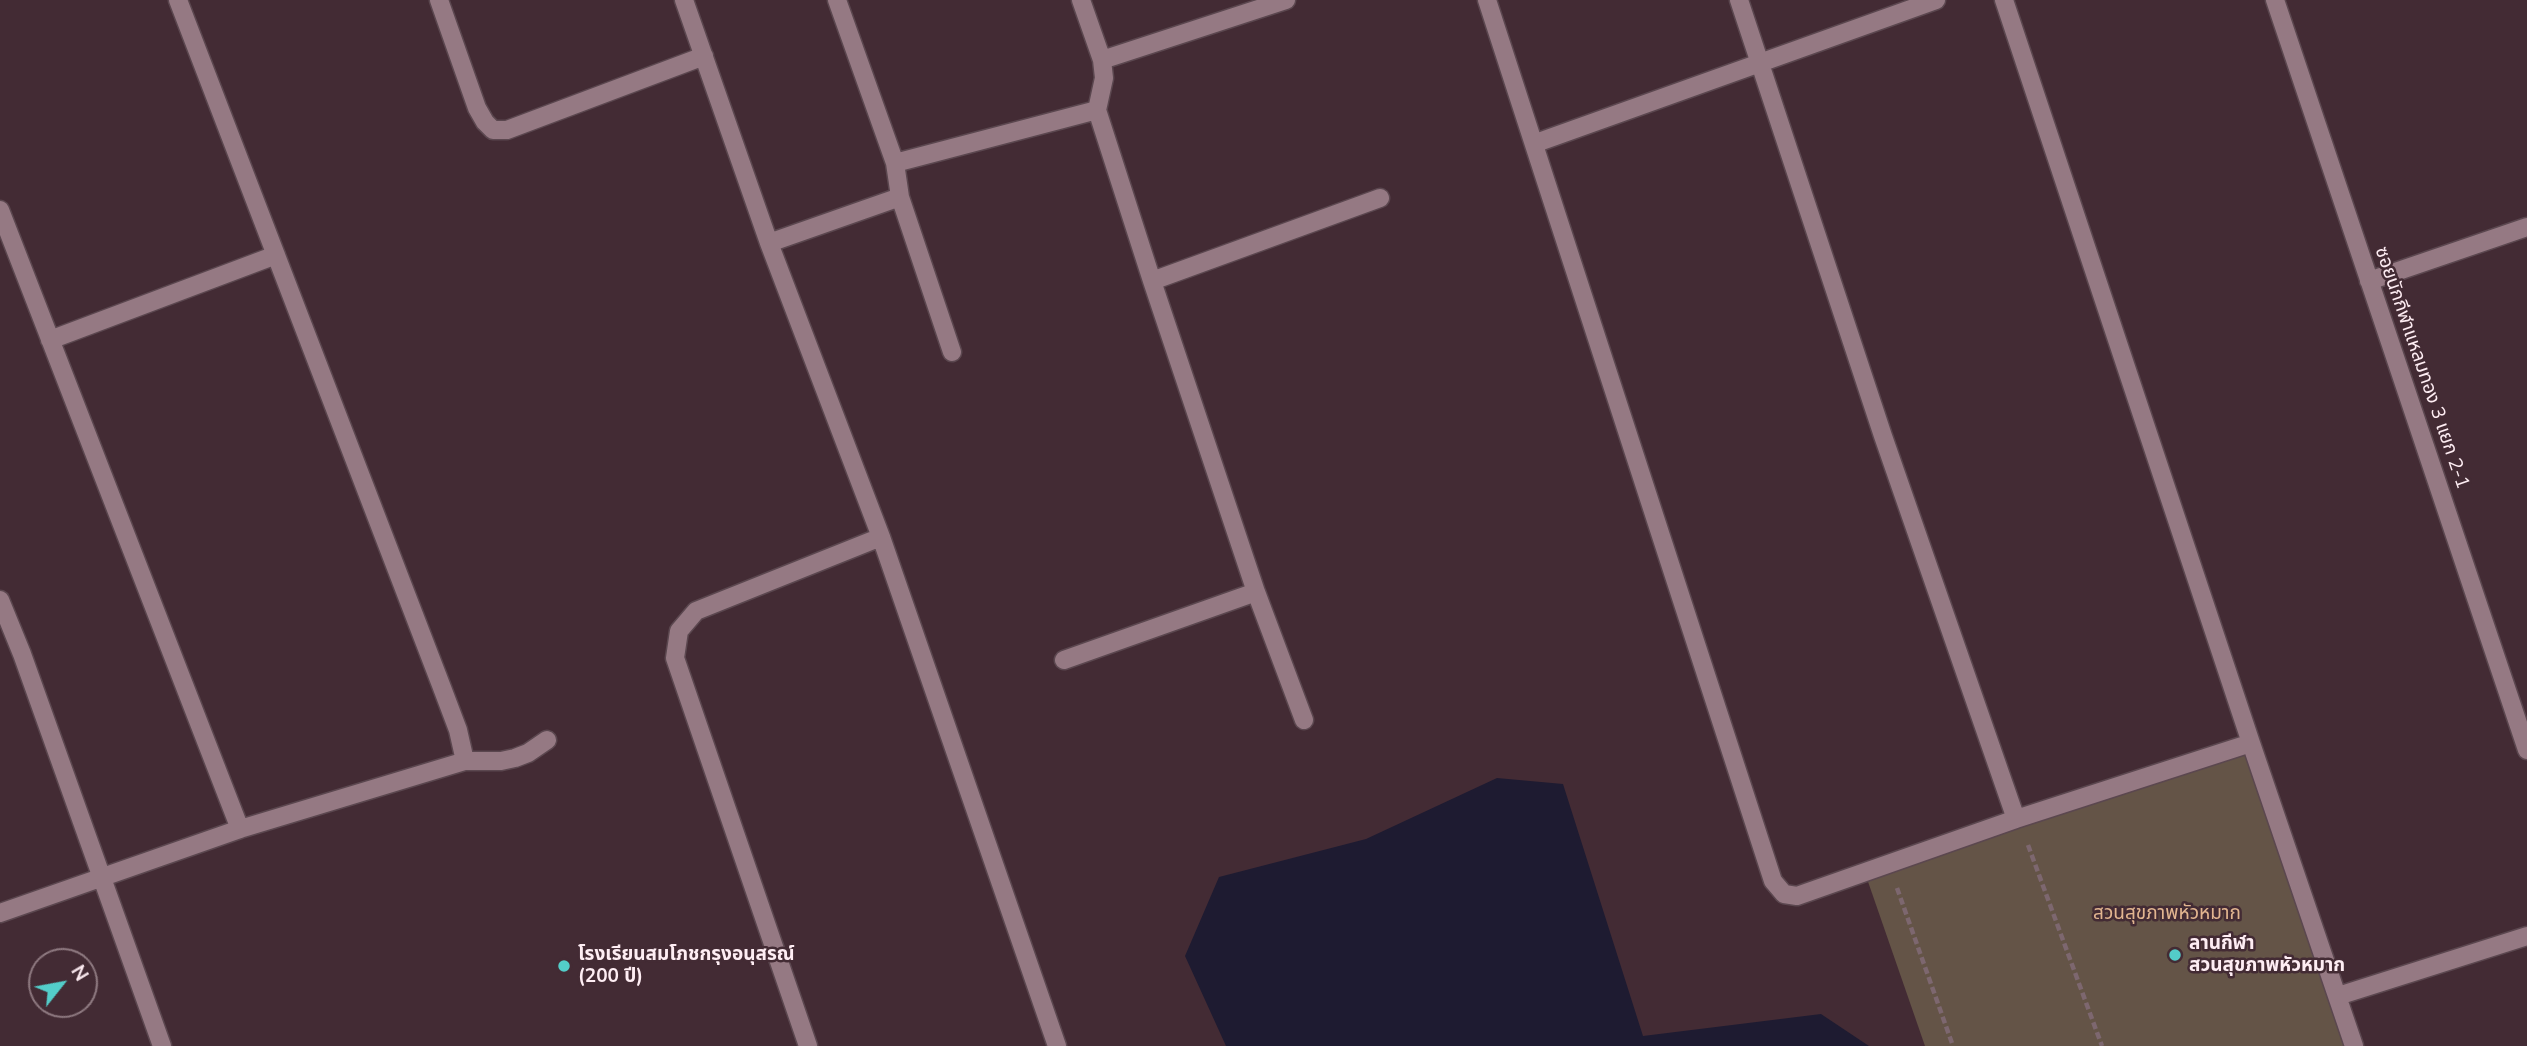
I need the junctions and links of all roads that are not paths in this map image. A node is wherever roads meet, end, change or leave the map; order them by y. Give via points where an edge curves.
1 (178, 0) edge
2 (439, 0) edge
3 (684, 0) edge
4 (837, 0) edge
5 (1081, 0) edge
6 (1286, 0) edge
7 (1488, 0) edge
8 (1739, 0) edge
9 (1936, 0) edge
10 (2004, 0) edge
11 (2275, 0) edge
12 (704, 56) junction
13 (1102, 60) junction
14 (1760, 63) junction
15 (1097, 110) junction
16 (1536, 143) junction
17 (895, 163) junction
18 (900, 197) junction
19 (1380, 198) dead end
20 (0, 210) edge
21 (2527, 227) edge
22 (769, 243) junction
23 (276, 255) junction
24 (1152, 281) junction
25 (2370, 281) junction
26 (50, 340) junction
27 (952, 352) dead end
28 (881, 537) junction
29 (1256, 592) junction
30 (0, 600) edge
31 (1064, 660) dead end
32 (1304, 720) dead end
33 (547, 740) dead end
34 (2250, 743) junction
35 (2527, 750) edge
36 (465, 761) junction
37 (2015, 819) junction
38 (240, 829) junction
39 (102, 876) junction
40 (0, 913) edge
41 (2527, 936) edge
42 (2338, 996) junction
43 (162, 1046) edge
44 (808, 1046) edge
45 (1057, 1046) edge
46 (2354, 1046) edge

1 - 23 street
2 - 12 street via 477,108 493,130 507,130
3 - 12 street
4 - 17 street
5 - 13 street
6 - 13 street
7 - 16 street
8 - 14 street
9 - 14 street
10 - 34 street
11 - 25 street, ซอยนักกีฬาแหลมทอง 3 แยก 2-1
12 - 22 street
13 - 15 street via 1104,78
14 - 16 street
14 - 37 street
15 - 17 street
15 - 24 street
16 - 37 street via 1773,881 1784,894 1797,896
17 - 18 street
18 - 22 street
18 - 27 street
19 - 24 street
20 - 26 street
21 - 25 street
22 - 28 street
23 - 26 street
23 - 36 street via 458,730
24 - 29 street
25 - 35 street, ซอยนักกีฬาแหลมทอง 3 แยก 2-1
26 - 38 street
28 - 44 street via 696,611 679,631 674,658
28 - 45 street
29 - 31 street
29 - 32 street
30 - 39 street
33 - 36 street via 515,758
34 - 37 street
34 - 42 street
36 - 38 street
38 - 39 street
39 - 40 street
39 - 43 street
41 - 42 street
42 - 46 street

